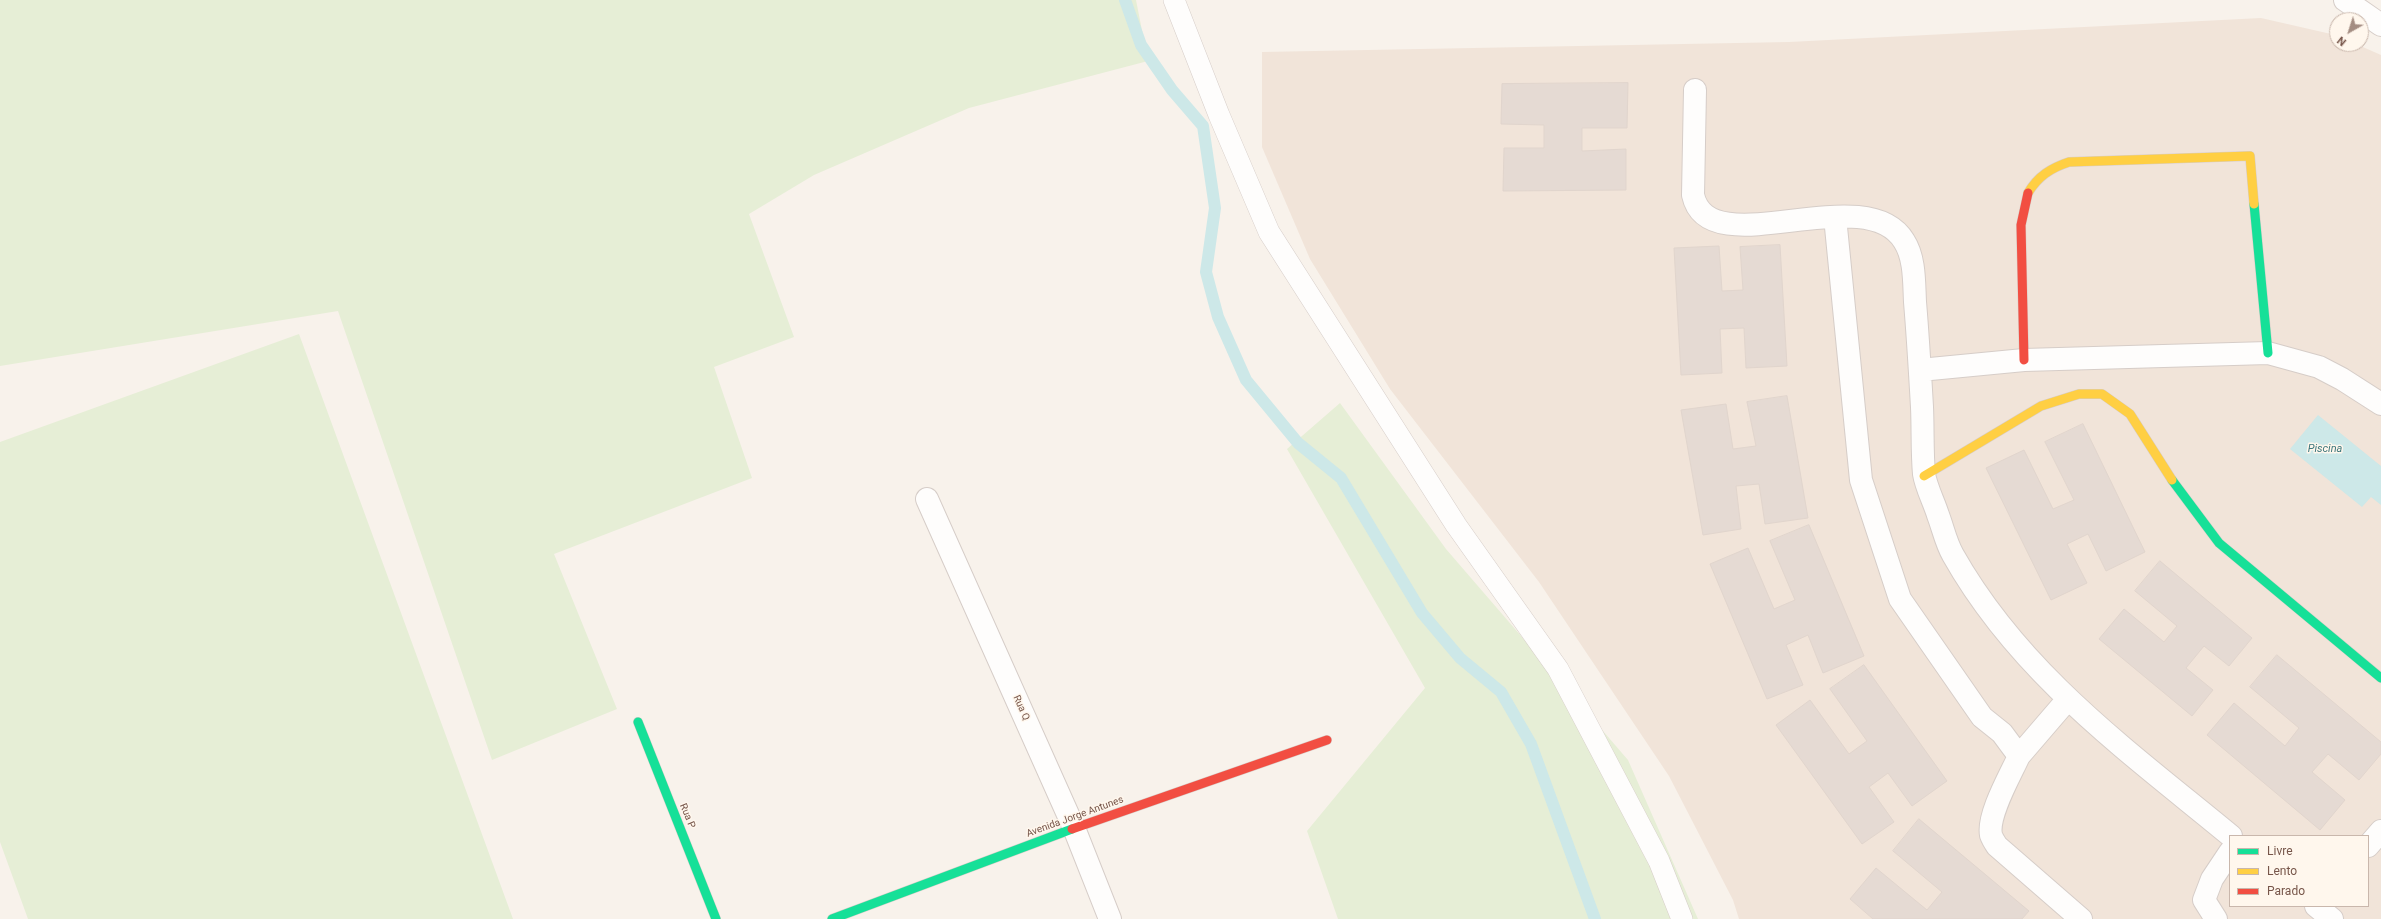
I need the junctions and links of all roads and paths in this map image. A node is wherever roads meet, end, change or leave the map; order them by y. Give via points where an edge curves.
1 (1174, 0) edge
2 (2345, 0) edge
3 (2381, 25) edge
4 (1695, 90) dead end
5 (1836, 217) junction
6 (2268, 353) junction
7 (2024, 360) junction
8 (1920, 370) junction
9 (2381, 404) edge
10 (1924, 476) junction
11 (927, 498) dead end
12 (2381, 678) edge
13 (2068, 699) junction
14 (638, 722) dead end
15 (1328, 740) dead end
16 (2019, 756) junction
17 (1074, 828) junction
18 (2381, 831) edge
19 (2230, 835) edge
20 (2369, 845) edge
21 (2229, 854) edge
22 (716, 919) edge
23 (832, 919) edge
24 (1110, 919) edge
25 (1682, 919) edge
26 (2082, 919) edge
27 (2216, 919) edge

1 - 25 lane via 1269,232 1456,525 1558,669 1659,861
2 - 3 street
4 - 5 street via 1692,195 1695,206 1702,215 1713,221 1741,225
5 - 8 street via 1879,222 1892,228 1905,242 1913,272
5 - 16 street via 1861,480 1900,599 1982,717 2002,733
6 - 7 street
6 - 7 street via 2250,156 2068,162 2044,173 2030,188 2021,225
6 - 9 street via 2319,367
7 - 8 street
8 - 10 street
10 - 12 street via 2041,406 2079,394 2102,394 2130,414 2165,470 2219,542
10 - 13 street via 1952,553 1994,619 2050,683
11 - 17 street, Rua Q
13 - 16 street
13 - 19 street
14 - 22 street, Rua P
15 - 17 street, Avenida Jorge Antunes
16 - 26 street via 1994,814 1991,835 1997,846
17 - 23 street, Avenida Jorge Antunes
17 - 24 street, Rua Q
18 - 20 street
21 - 27 street via 2212,879 2204,900

